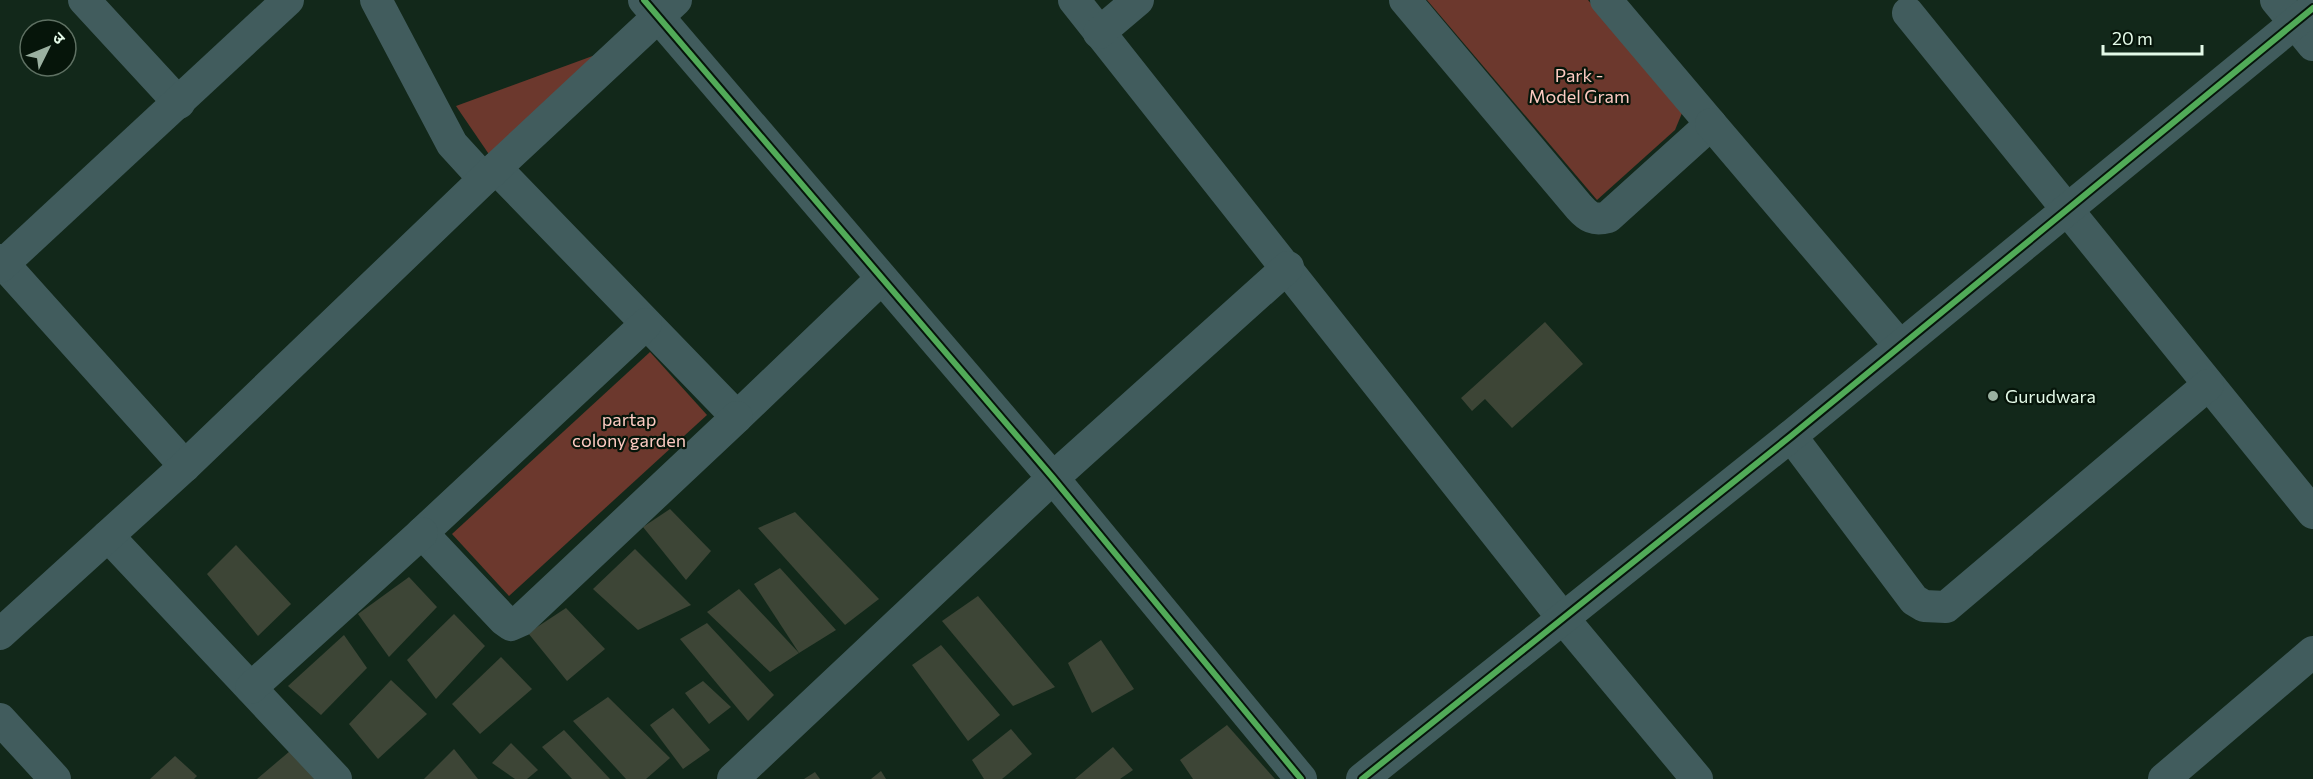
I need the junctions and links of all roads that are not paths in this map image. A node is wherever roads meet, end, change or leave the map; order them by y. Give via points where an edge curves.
1 (84, 0) edge
2 (288, 0) edge
3 (376, 0) edge
4 (1074, 0) edge
5 (1138, 0) edge
6 (1405, 0) edge
7 (1606, 0) edge
8 (658, 6) edge
9 (1908, 13) dead end
10 (2299, 19) edge
11 (1100, 33) junction
12 (179, 103) junction
13 (1711, 124) junction
14 (490, 173) junction
15 (2068, 208) junction
16 (1, 264) edge
17 (1288, 267) junction
18 (881, 279) junction
19 (646, 324) junction
20 (1900, 346) junction
21 (2208, 385) junction
22 (737, 417) junction
23 (1791, 436) junction
24 (185, 466) junction
25 (1053, 478) junction
26 (2313, 513) edge
27 (422, 533) junction
28 (108, 536) junction
29 (1562, 616) junction
30 (0, 634) edge
31 (2313, 652) edge
32 (251, 688) junction
33 (0, 719) edge
34 (55, 779) edge
35 (336, 779) edge
36 (733, 779) edge
37 (1301, 779) edge
38 (1362, 779) edge
39 (1697, 779) edge
40 (2164, 779) edge

1 - 12 street
2 - 12 street
3 - 14 street via 452,144
4 - 11 street
5 - 11 street
6 - 13 street via 1587,216 1597,220 1608,217
7 - 13 street
8 - 14 street
8 - 18 street
9 - 15 street
10 - 15 street
11 - 17 street
12 - 16 street
13 - 20 street
14 - 19 street
14 - 24 street
15 - 20 street
15 - 21 street
16 - 24 street
17 - 25 street
17 - 29 street
18 - 22 street
18 - 25 street
19 - 22 street
19 - 27 street
20 - 23 street
21 - 23 street via 1946,607 1924,606 1914,600
21 - 26 street
22 - 27 street via 520,621 511,625
23 - 29 street
24 - 28 street
25 - 36 street
25 - 37 street
27 - 32 street
28 - 30 street
28 - 32 street
29 - 38 street
29 - 39 street
31 - 40 street
32 - 35 street
33 - 34 street

